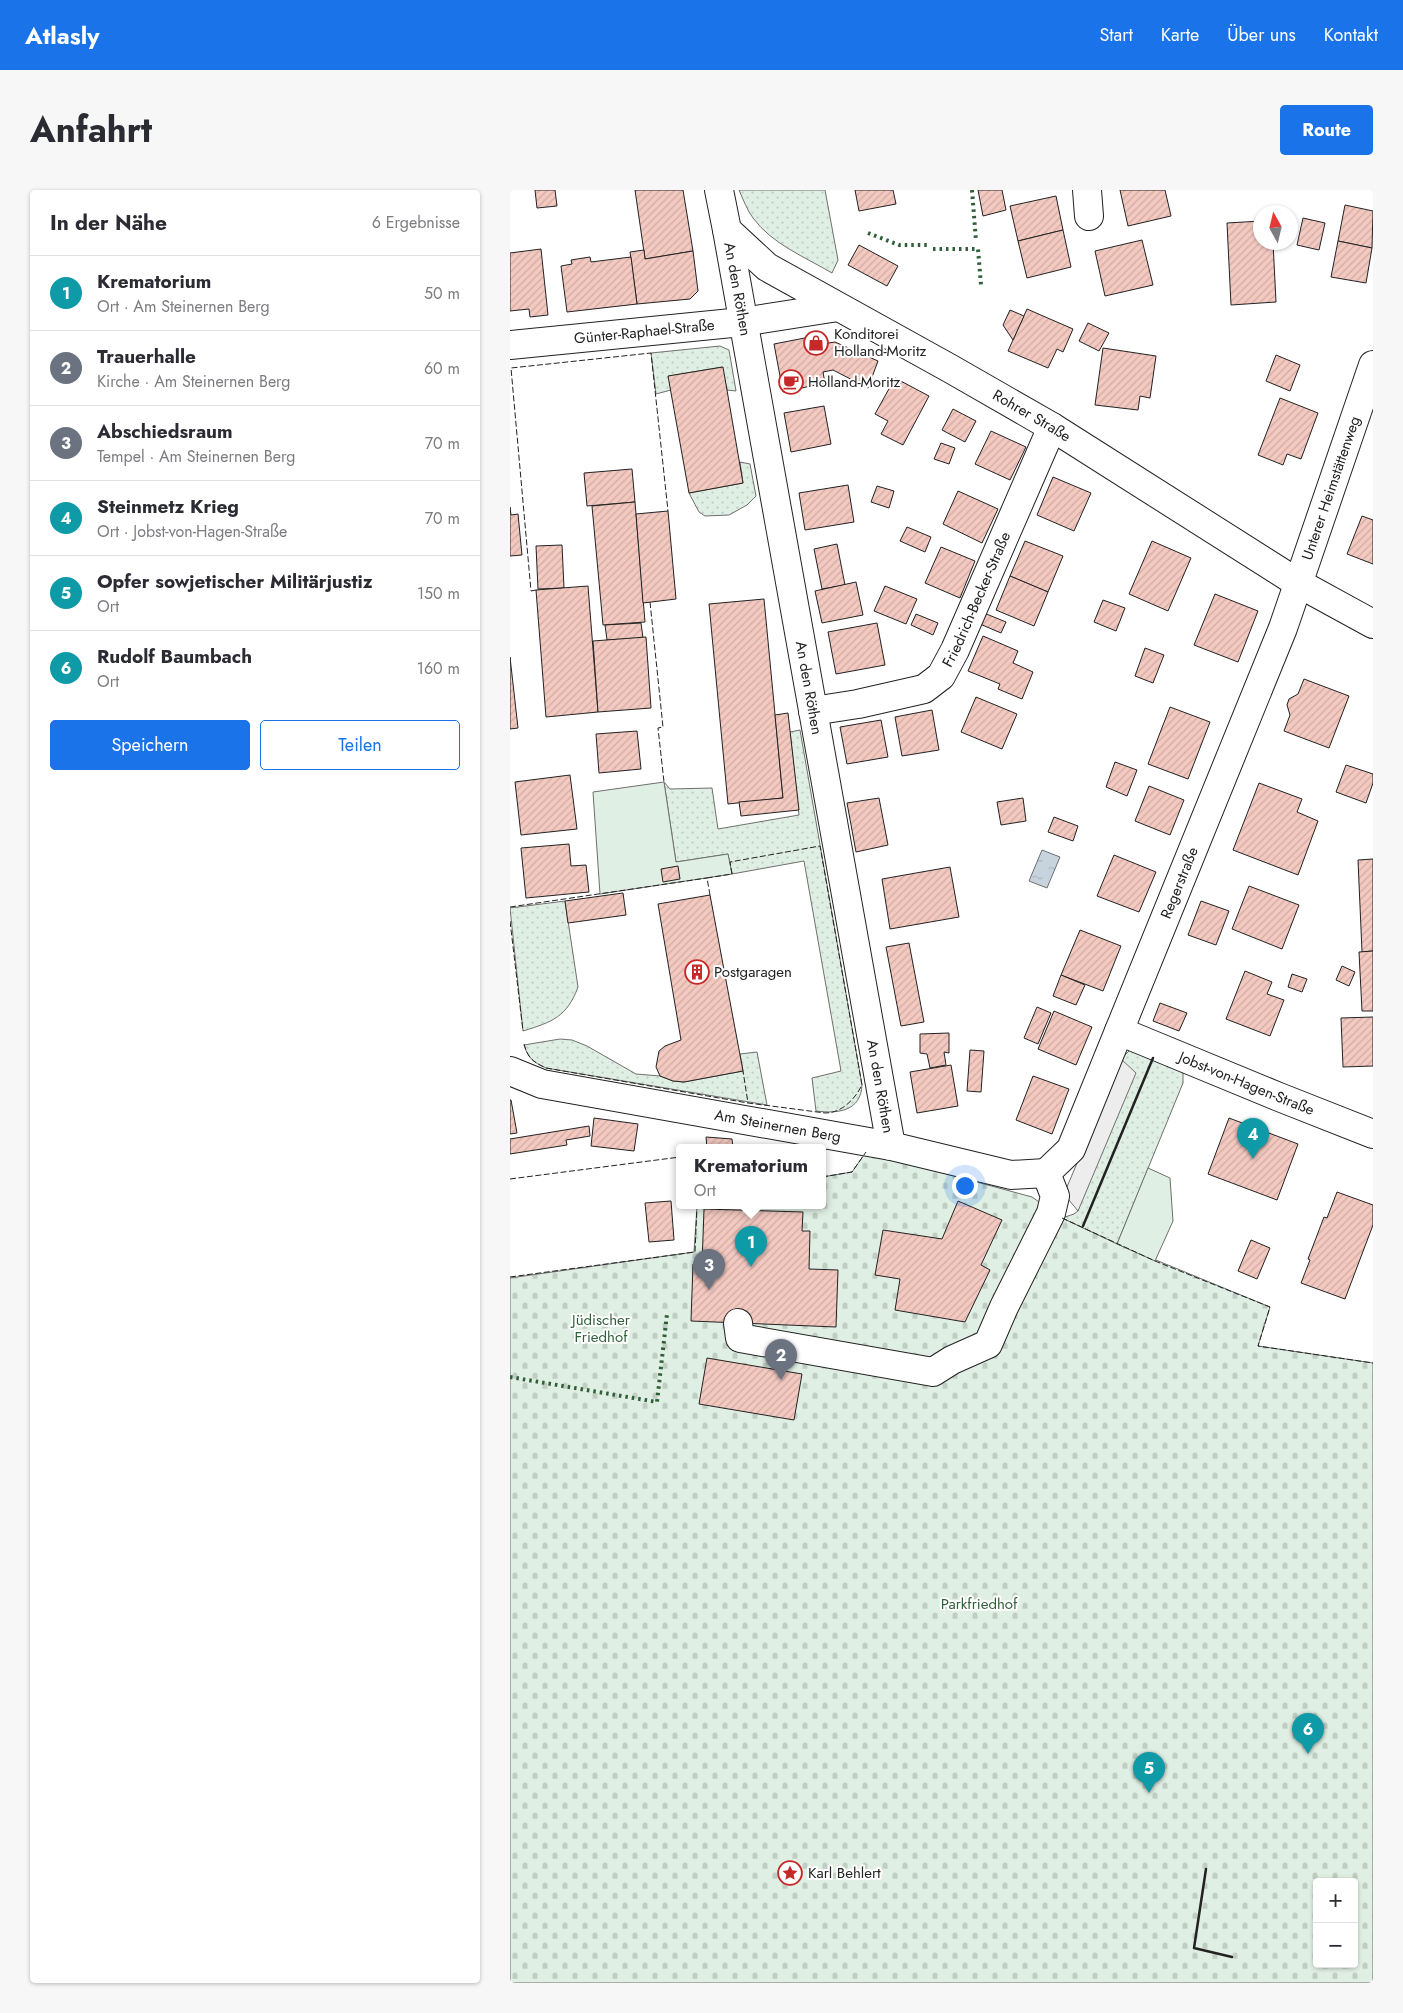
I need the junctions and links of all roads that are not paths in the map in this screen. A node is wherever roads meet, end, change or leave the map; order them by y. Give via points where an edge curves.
1 (719, 190) edge
2 (727, 230) junction
3 (838, 307) junction
4 (742, 322) junction
5 (510, 345) edge
6 (1373, 365) edge
7 (1052, 427) junction
8 (1298, 583) junction
9 (1373, 624) edge
10 (813, 711) junction
11 (1119, 1031) junction
12 (510, 1072) edge
13 (1373, 1134) edge
14 (891, 1146) junction
15 (1046, 1173) junction
16 (738, 1323) dead end

1 - 2 street
2 - 3 street, Rohrer Straße via 767,267
2 - 4 street, An den Röthen
3 - 4 street, Günter-Raphael-Straße
3 - 7 street, Rohrer Straße
4 - 5 street, Günter-Raphael-Straße
4 - 10 street, An den Röthen
6 - 8 street, Unterer Heimstättenweg
7 - 8 street, Rohrer Straße
7 - 10 street, Friedrich-Becker-Straße via 941,676 924,689
8 - 9 street, Rohrer Straße
8 - 11 street, Regerstraße via 1283,628
10 - 14 street, An den Röthen
11 - 13 street, Jobst-von-Hagen-Straße
11 - 15 street, Regerstraße via 1071,1149
12 - 14 street, Am Steinernen Berg via 542,1084
14 - 15 street, Am Steinernen Berg via 1012,1175
15 - 16 street via 1054,1196 1051,1213 988,1344 932,1372 740,1338

